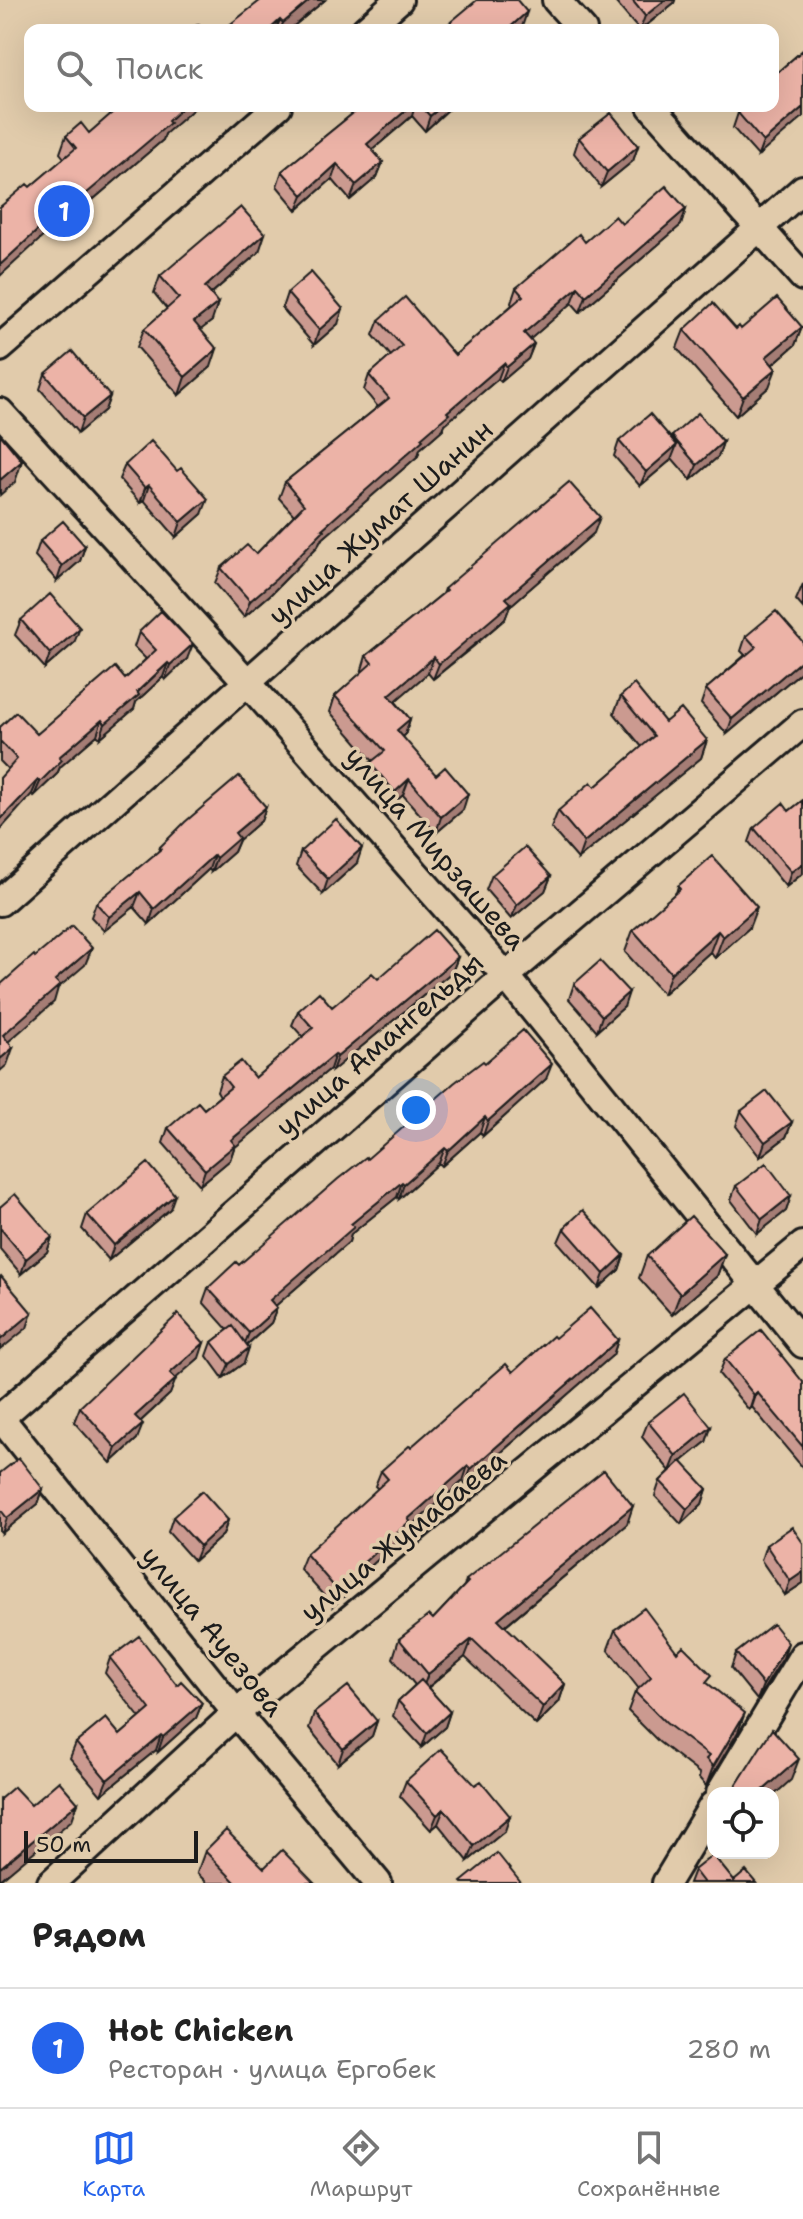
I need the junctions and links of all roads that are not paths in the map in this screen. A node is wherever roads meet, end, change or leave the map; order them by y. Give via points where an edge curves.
1 (399, 0) edge
2 (556, 0) edge
3 (372, 24) edge
4 (578, 24) edge
5 (271, 112) edge
6 (656, 112) edge
7 (803, 189) edge
8 (759, 226) junction
9 (803, 277) edge
10 (0, 348) edge
11 (0, 412) edge
12 (248, 683) junction
13 (803, 723) edge
14 (0, 902) edge
15 (506, 976) junction
16 (803, 1245) edge
17 (757, 1285) junction
18 (803, 1344) edge
19 (0, 1417) edge
20 (803, 1655) edge
21 (236, 1713) junction
22 (724, 1787) edge
23 (707, 1815) edge
24 (51, 1883) edge
25 (378, 1883) edge
26 (666, 1883) edge

1 - 3 street
2 - 4 street
5 - 10 street
6 - 8 street
7 - 8 street, улица Жумат Шанин
8 - 9 street
8 - 12 street, улица Жумат Шанин
11 - 12 street, улица Мирзашева
12 - 14 street, улица Жумат Шанин
12 - 15 street, улица Мирзашева
13 - 15 street, улица Амангельды
15 - 17 street, улица Мирзашева
15 - 19 street, улица Амангельды
16 - 17 street, улица Жумабаева
17 - 18 street, улица Мирзашева
17 - 21 street, улица Жумабаева
19 - 21 street, улица Ауезова
20 - 22 street
21 - 24 street, улица Жумабаева
21 - 25 street, улица Ауезова
23 - 26 street

